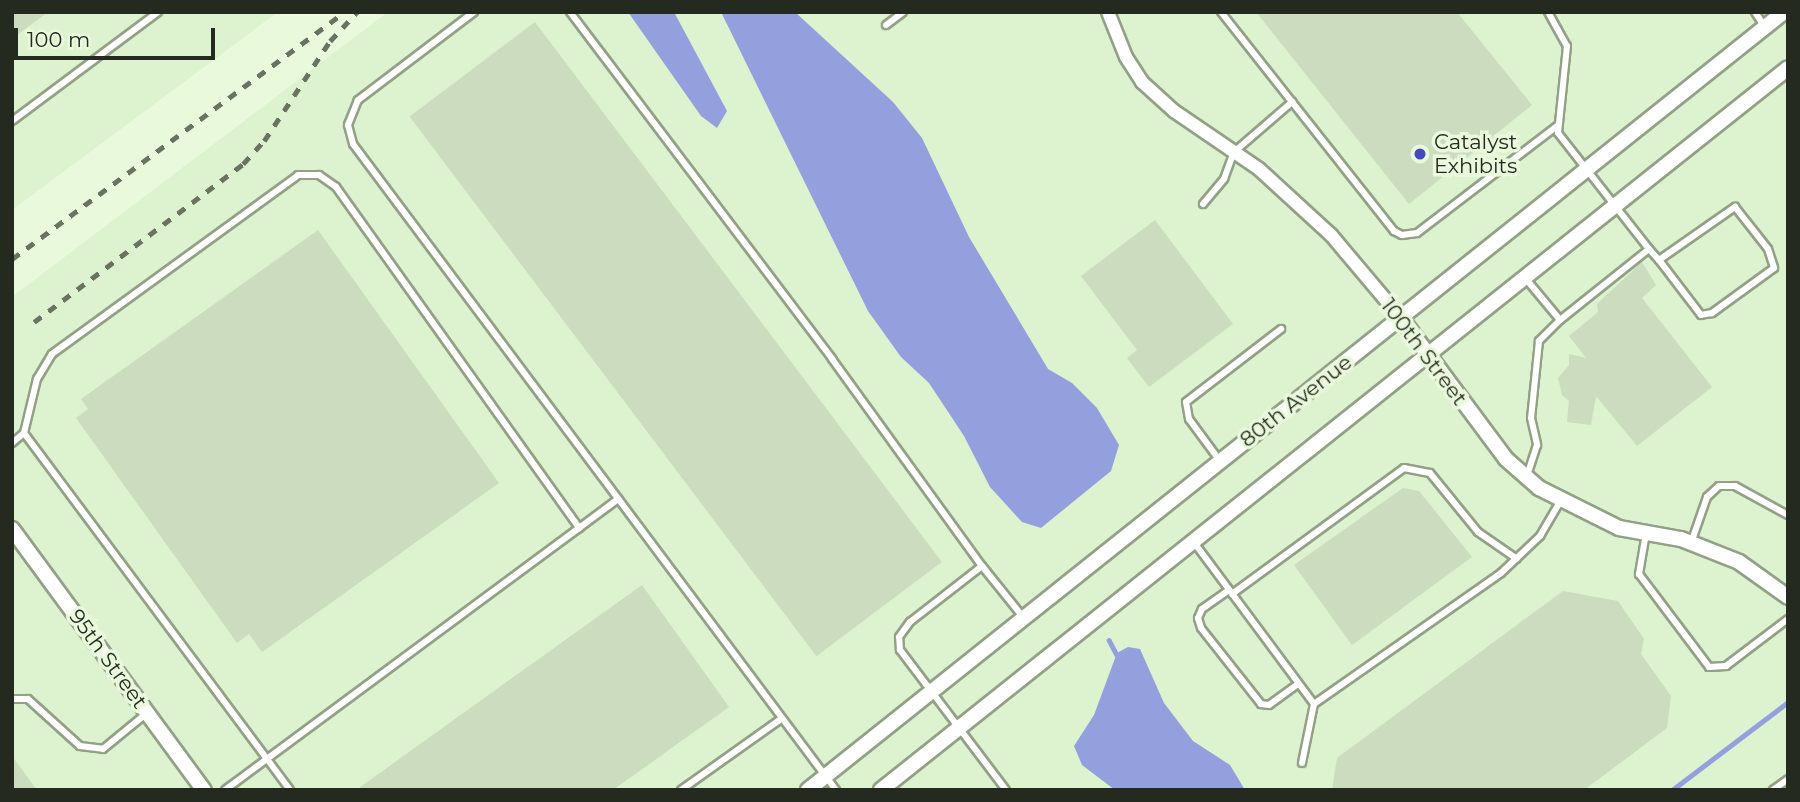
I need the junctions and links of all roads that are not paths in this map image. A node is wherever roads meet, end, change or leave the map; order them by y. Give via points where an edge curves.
1 (159, 12) edge
2 (474, 12) edge
3 (570, 12) edge
4 (903, 12) edge
5 (1108, 12) edge
6 (1220, 12) edge
7 (1548, 12) edge
8 (1755, 12) edge
9 (1784, 12) edge
10 (886, 25) dead end
11 (1765, 27) junction
12 (1788, 68) edge
13 (1292, 102) junction
14 (12, 121) edge
15 (1557, 126) junction
16 (1234, 152) junction
17 (1586, 170) junction
18 (1203, 204) dead end
19 (1615, 206) junction
20 (1649, 249) junction
21 (1659, 260) junction
22 (1525, 277) junction
23 (1401, 318) junction
24 (1560, 320) junction
25 (1281, 329) dead end
26 (1427, 355) junction
27 (24, 433) junction
28 (12, 443) edge
29 (1220, 461) junction
30 (1527, 477) junction
31 (618, 499) junction
32 (1561, 500) junction
33 (1788, 515) edge
34 (579, 528) junction
35 (12, 529) edge
36 (1646, 533) junction
37 (1193, 541) junction
38 (1691, 543) junction
39 (1517, 559) junction
40 (982, 566) junction
41 (1230, 592) junction
42 (1788, 597) edge
43 (1023, 617) junction
44 (1788, 619) edge
45 (1298, 684) junction
46 (930, 691) junction
47 (12, 699) edge
48 (1314, 704) junction
49 (147, 712) junction
50 (782, 719) junction
51 (959, 727) junction
52 (268, 758) junction
53 (1302, 763) dead end
54 (825, 776) junction
55 (1788, 779) edge
56 (204, 790) edge
57 (225, 790) edge
58 (290, 790) edge
59 (681, 790) edge
60 (808, 790) edge
61 (836, 790) edge
62 (881, 790) edge
63 (1006, 790) edge
64 (1773, 790) edge

1 - 14 lane
2 - 31 lane via 358,100 348,125 353,144
3 - 40 lane
4 - 10 lane
5 - 16 street, 100th Street via 1142,82 1174,111
6 - 13 lane
7 - 15 lane via 1567,46
8 - 11 lane
9 - 11 street, 80th Avenue
11 - 17 street, 80th Avenue
12 - 19 street
13 - 15 lane via 1402,235 1417,233
13 - 16 lane
15 - 17 lane
16 - 18 lane via 1224,179
16 - 23 street, 100th Street via 1331,235
17 - 19 lane
17 - 23 street, 80th Avenue
19 - 20 lane
19 - 22 street
20 - 21 lane
20 - 24 lane
21 - 21 lane via 1735,207 1768,249 1774,268 1712,313 1701,315
22 - 24 lane
22 - 26 street
23 - 26 street, 100th Street
23 - 29 street, 80th Avenue
24 - 30 lane via 1539,341 1531,418 1537,445
25 - 29 lane via 1186,402 1189,419
26 - 30 street, 100th Street via 1506,459
26 - 37 street
27 - 28 lane
27 - 34 lane via 37,379 52,354 298,175 318,175 336,187
27 - 52 lane
29 - 43 street, 80th Avenue
30 - 32 street, 100th Street
31 - 34 lane
31 - 50 lane
32 - 36 street, 100th Street via 1619,528
32 - 39 lane via 1539,537
33 - 38 lane via 1735,486 1719,486 1707,497
34 - 52 lane
35 - 49 street, 95th Street
36 - 38 street, 100th Street
36 - 44 lane via 1639,574 1709,667 1726,666
37 - 41 lane
37 - 51 street
38 - 42 street, 100th Street via 1739,562
39 - 41 lane via 1478,532 1430,473 1404,468
39 - 48 lane
40 - 43 lane
40 - 46 lane via 910,622 899,637 900,650
41 - 45 lane
41 - 45 lane via 1202,609 1198,618 1208,638 1261,705 1269,705
43 - 46 street, 80th Avenue
45 - 48 lane
46 - 51 lane
46 - 54 street, 80th Avenue
47 - 49 lane via 28,699 80,746 103,749
48 - 53 lane
49 - 56 street, 95th Street
50 - 54 lane
50 - 59 lane
51 - 62 street
51 - 63 lane
52 - 57 lane
52 - 58 lane
54 - 60 street, 80th Avenue
54 - 61 lane
55 - 64 lane

